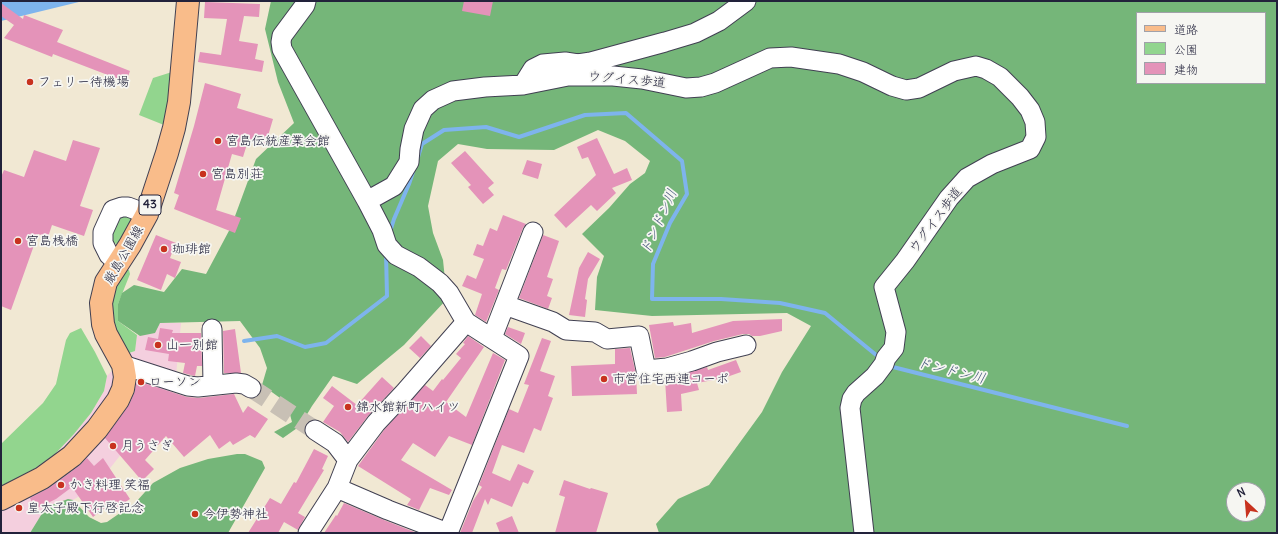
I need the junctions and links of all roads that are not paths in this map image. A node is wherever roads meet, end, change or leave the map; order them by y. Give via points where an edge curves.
1 (188, 1) edge
2 (306, 1) edge
3 (746, 1) edge
4 (523, 85) junction
5 (367, 201) junction
6 (147, 214) junction
7 (533, 232) dead end
8 (118, 263) junction
9 (505, 305) junction
10 (466, 322) junction
11 (212, 329) dead end
12 (492, 338) junction
13 (746, 345) dead end
14 (123, 365) junction
15 (213, 386) junction
16 (251, 388) tunnel mouth
17 (315, 430) tunnel mouth
18 (348, 460) junction
19 (337, 488) junction
20 (1, 499) edge
21 (308, 533) edge
22 (448, 533) edge
23 (864, 533) edge

1 - 6 main road, 厳島公園線 / 43 via 182,77 174,128
2 - 5 street via 306,5 282,36 282,49
3 - 4 street via 719,21 665,42 591,62 537,66
4 - 5 street, ウグイス歩道 via 453,91 433,100 423,109 418,119 409,162 394,186
4 - 23 street, ウグイス歩道 via 568,76 613,76 686,88 701,87 770,58 791,57 839,64 906,90 919,88 954,71 976,66 1000,77 1030,110 1035,122 1036,137 1030,149 967,178 949,198 884,287 896,332 894,348 875,376 856,393 850,408
5 - 10 street via 387,245 396,255 440,282 450,293
6 - 8 main road, 厳島公園線 / 43
6 - 8 street via 128,207 113,210 103,232 103,243 109,255
7 - 9 street
8 - 14 main road, 厳島公園線 / 43 via 106,282 101,313 106,334
9 - 12 street
9 - 13 street via 553,322 566,330 595,332 607,339 639,336 646,370 667,368
10 - 12 street
10 - 18 street via 376,423
11 - 15 street
12 - 22 street via 519,356
14 - 15 street via 188,386
14 - 20 main road, 厳島公園線 / 43 via 123,389 98,429 72,456 52,471
15 - 16 street via 236,383
17 - 18 street via 334,443
18 - 19 street
19 - 21 street
19 - 22 street

